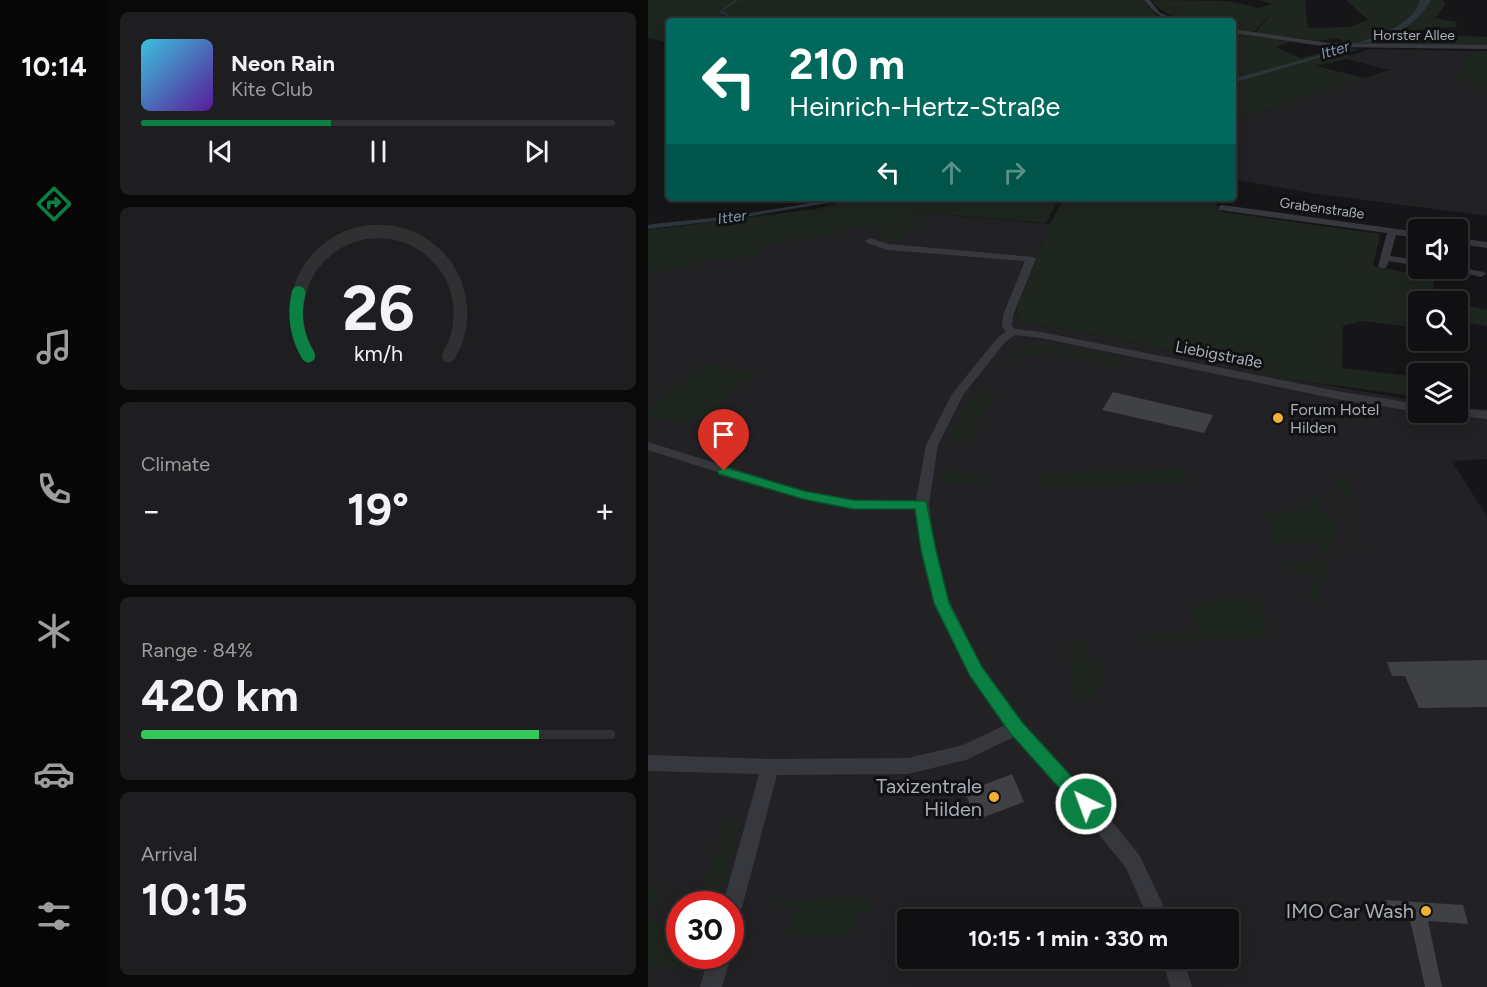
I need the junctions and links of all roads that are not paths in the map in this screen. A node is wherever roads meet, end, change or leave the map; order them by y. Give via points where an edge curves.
1 (1147, 0) edge
2 (1169, 18) edge
3 (1236, 31) edge
4 (1487, 47) edge
5 (1222, 208) dead end
6 (1392, 231) junction
7 (1408, 233) edge
8 (870, 241) dead end
9 (1468, 242) edge
10 (1487, 245) edge
11 (1408, 263) edge
12 (1468, 271) edge
13 (1481, 274) dead end
14 (1013, 332) junction
15 (1408, 406) edge
16 (1468, 413) edge
17 (1487, 415) edge
18 (648, 446) edge
19 (922, 504) junction
20 (1016, 728) junction
21 (648, 763) edge
22 (770, 767) junction
23 (736, 891) edge
24 (1155, 909) edge
25 (716, 969) edge
26 (1175, 969) edge
27 (711, 987) edge
28 (1181, 987) edge

1 - 2 street via 1158,14
3 - 4 street, Horster Allee via 1315,44
5 - 6 street, Grabenstraße
6 - 7 street, Grabenstraße
6 - 11 street via 1385,262
8 - 14 street via 888,247 1031,259 1008,315 1007,327
9 - 10 street
12 - 13 street
14 - 15 street, Liebigstraße
14 - 19 street via 1002,339 958,394 932,445
16 - 17 street
18 - 19 street via 803,495 853,504
19 - 20 street via 928,550 942,603 976,671
20 - 22 street via 966,752 908,766
20 - 24 street via 1133,862
21 - 22 street
22 - 23 street
25 - 27 street
26 - 28 street

